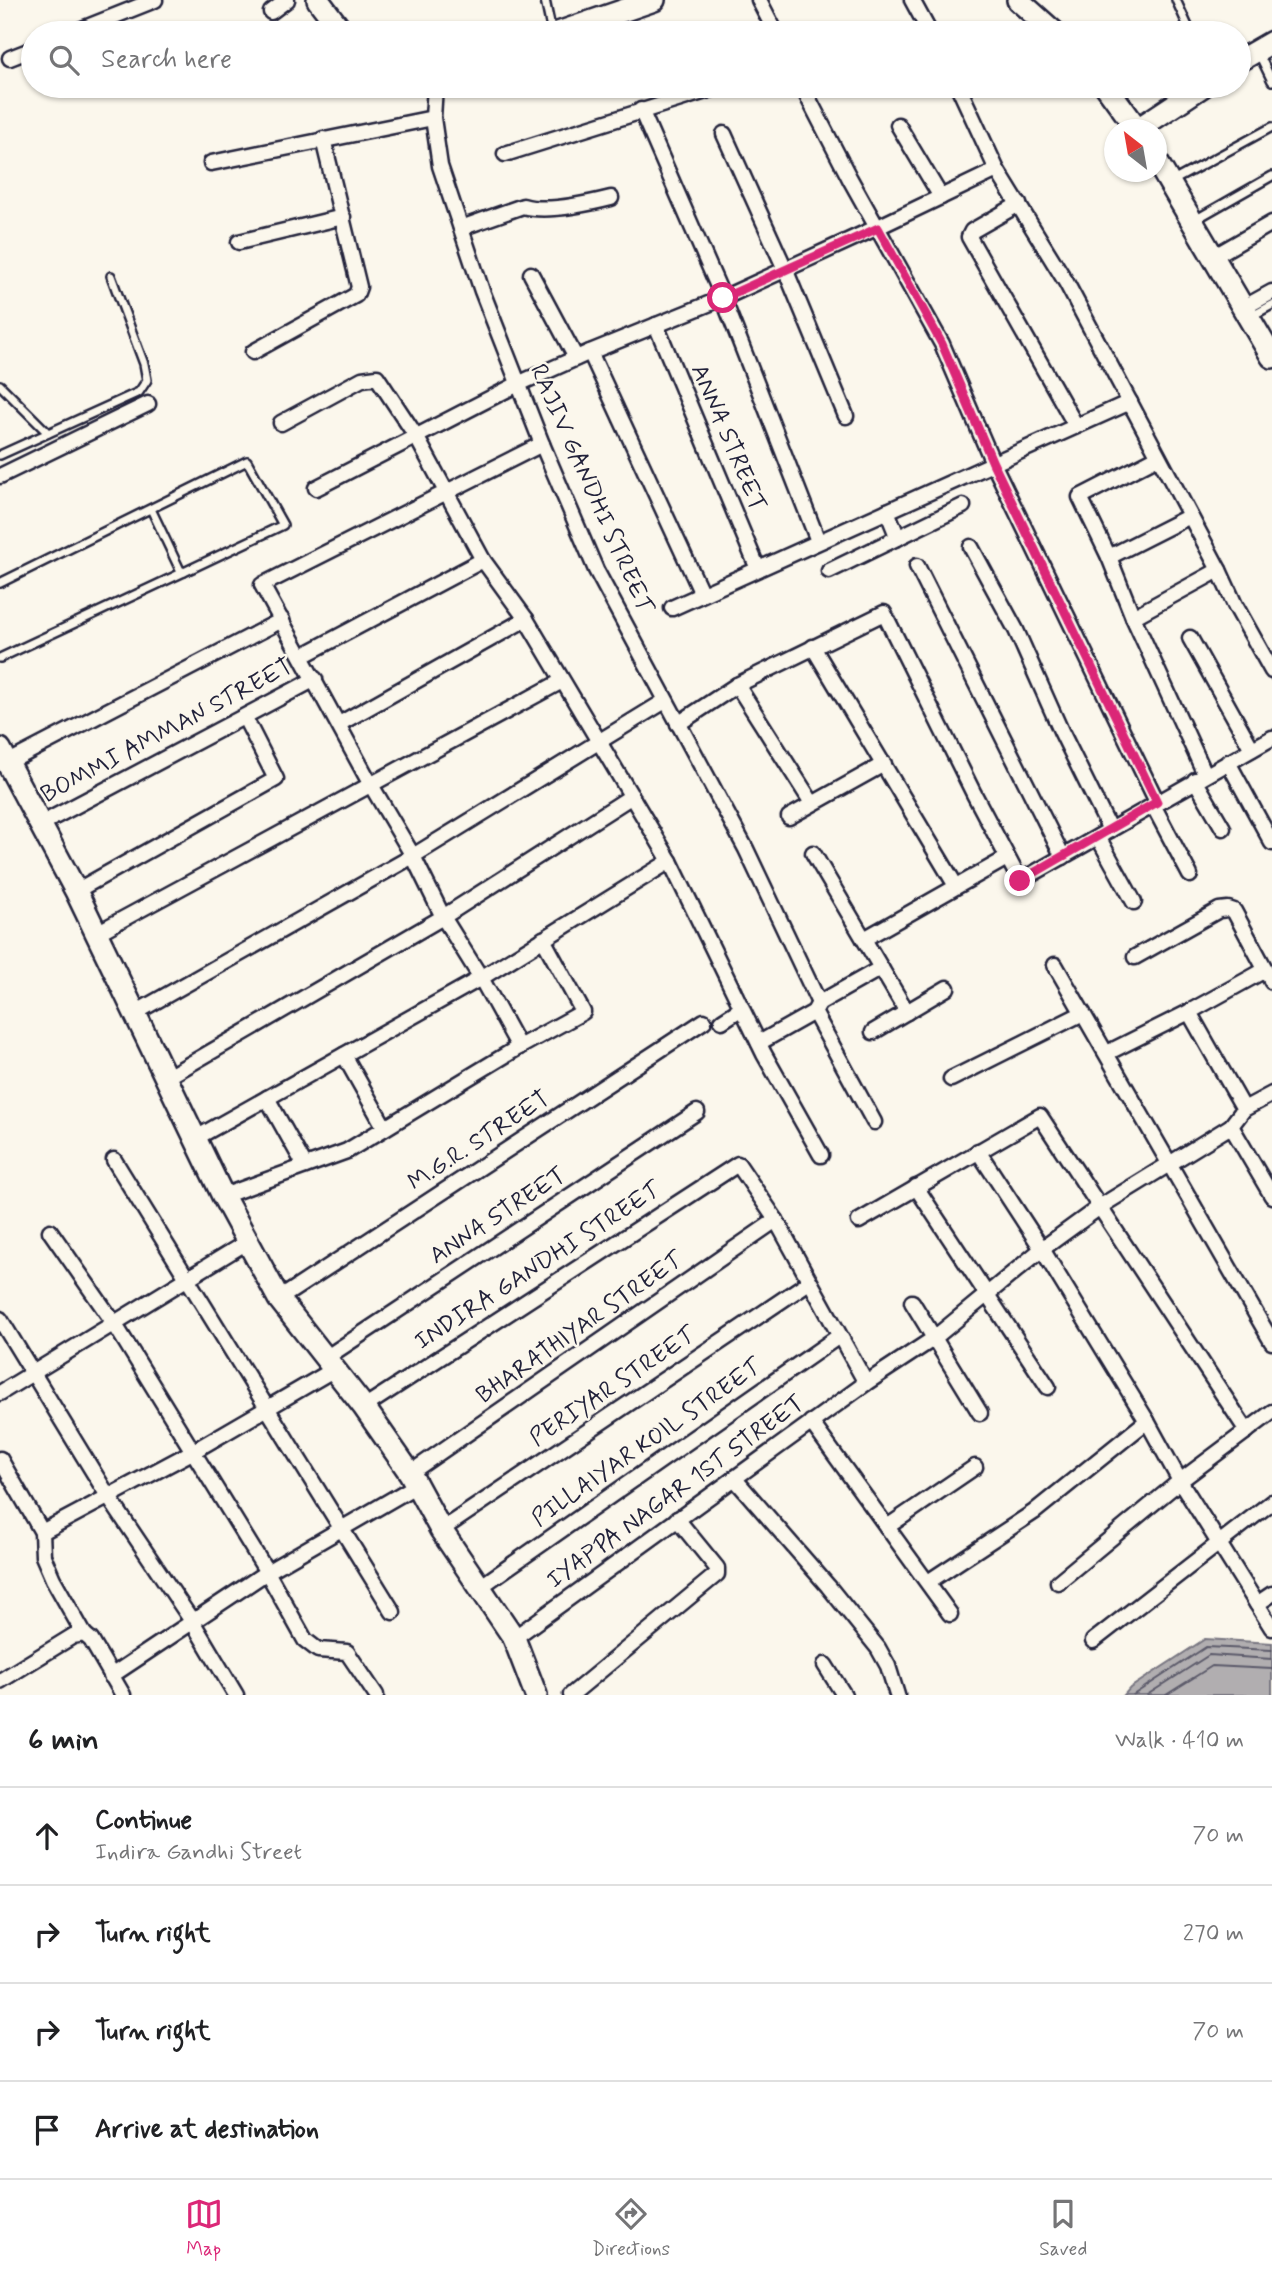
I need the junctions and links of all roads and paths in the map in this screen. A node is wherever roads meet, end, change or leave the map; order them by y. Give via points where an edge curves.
1 (155, 0) edge
2 (287, 0) edge
3 (318, 0) edge
4 (545, 0) edge
5 (654, 0) edge
6 (759, 0) edge
7 (912, 0) edge
8 (1018, 0) edge
9 (1176, 0) edge
10 (271, 12) dead end
11 (102, 21) edge
12 (331, 21) edge
13 (549, 21) edge
14 (593, 21) edge
15 (770, 21) edge
16 (923, 21) edge
17 (1042, 21) edge
18 (1186, 21) edge
19 (1264, 46) edge
20 (21, 54) edge
21 (10, 58) dead end
22 (1272, 81) edge
23 (434, 98) edge
24 (682, 98) edge
25 (808, 98) edge
26 (964, 98) edge
27 (1115, 98) edge
28 (1185, 98) edge
29 (641, 110) junction
30 (433, 118) junction
31 (1131, 119) edge
32 (1153, 119) edge
33 (898, 125) dead end
34 (1272, 127) edge
35 (724, 134) dead end
36 (323, 139) junction
37 (505, 153) dead end
38 (211, 163) dead end
39 (997, 170) junction
40 (1272, 176) edge
41 (1167, 178) edge
42 (1170, 183) junction
43 (941, 197) junction
44 (611, 198) dead end
45 (1019, 204) junction
46 (343, 218) junction
47 (1192, 221) junction
48 (1272, 223) edge
49 (461, 228) junction
50 (878, 228) junction
51 (239, 242) dead end
52 (1213, 257) junction
53 (785, 269) junction
54 (531, 274) dead end
55 (111, 276) dead end
56 (1272, 292) edge
57 (723, 298) junction
58 (1272, 305) edge
59 (1246, 313) junction
60 (656, 325) junction
61 (253, 352) dead end
62 (583, 355) junction
63 (1272, 357) edge
64 (518, 384) junction
65 (0, 385) edge
66 (1129, 402) junction
67 (148, 404) dead end
68 (846, 416) dead end
69 (281, 423) dead end
70 (1076, 426) junction
71 (48, 433) junction
72 (416, 436) junction
73 (542, 444) junction
74 (0, 455) edge
75 (1158, 457) junction
76 (993, 463) junction
77 (0, 476) edge
78 (317, 488) dead end
79 (445, 494) junction
80 (963, 506) dead end
81 (151, 509) junction
82 (887, 511) junction
83 (1190, 516) junction
84 (898, 538) junction
85 (818, 541) junction
86 (971, 547) dead end
87 (1109, 557) junction
88 (482, 560) junction
89 (917, 566) dead end
90 (758, 569) junction
91 (1219, 570) junction
92 (829, 571) dead end
93 (184, 572) junction
94 (0, 583) edge
95 (702, 594) junction
96 (672, 608) dead end
97 (1133, 617) junction
98 (526, 619) junction
99 (282, 620) junction
100 (1189, 638) dead end
101 (813, 647) junction
102 (302, 656) junction
103 (0, 658) edge
104 (1272, 671) edge
105 (315, 679) junction
106 (562, 681) junction
107 (737, 685) junction
108 (665, 701) junction
109 (244, 718) junction
110 (340, 724) junction
111 (678, 724) junction
112 (1272, 738) edge
113 (600, 743) junction
114 (1252, 749) junction
115 (3, 756) edge
116 (1228, 762) junction
117 (884, 764) junction
118 (1200, 777) junction
119 (371, 785) junction
120 (632, 796) junction
121 (812, 803) junction
122 (1155, 803) junction
123 (789, 817) dead end
124 (41, 824) junction
125 (1223, 828) dead end
126 (1104, 833) junction
127 (1271, 839) edge
128 (813, 853) dead end
129 (413, 856) junction
130 (1063, 857) junction
131 (1007, 858) junction
132 (670, 861) junction
133 (1190, 875) dead end
134 (956, 886) junction
135 (76, 891) junction
136 (1134, 902) dead end
137 (443, 916) junction
138 (96, 933) junction
139 (543, 939) junction
140 (864, 939) junction
141 (1135, 957) dead end
142 (1055, 965) dead end
143 (881, 968) junction
144 (1269, 976) edge
145 (481, 978) junction
146 (947, 988) dead end
147 (742, 1008) junction
148 (817, 1008) junction
149 (1189, 1012) junction
150 (135, 1013) junction
151 (907, 1013) junction
152 (1083, 1013) junction
153 (704, 1021) dead end
154 (722, 1021) dead end
155 (873, 1032) dead end
156 (759, 1043) junction
157 (519, 1047) junction
158 (1107, 1053) junction
159 (344, 1055) junction
160 (166, 1078) junction
161 (951, 1079) dead end
162 (1272, 1094) edge
163 (267, 1098) junction
164 (1244, 1109) junction
165 (697, 1112) dead end
166 (874, 1122) dead end
167 (1231, 1126) junction
168 (386, 1128) junction
169 (195, 1138) junction
170 (978, 1151) junction
171 (821, 1155) dead end
172 (114, 1160) dead end
173 (1171, 1164) junction
174 (305, 1166) junction
175 (916, 1187) junction
176 (223, 1196) junction
177 (1272, 1196) edge
178 (1101, 1206) junction
179 (776, 1220) junction
180 (859, 1221) dead end
181 (50, 1231) dead end
182 (247, 1242) junction
183 (1042, 1249) junction
184 (188, 1278) junction
185 (809, 1282) junction
186 (988, 1292) junction
187 (279, 1299) junction
188 (912, 1302) dead end
189 (0, 1319) edge
190 (114, 1323) junction
191 (839, 1336) junction
192 (933, 1339) junction
193 (1272, 1342) edge
194 (328, 1364) junction
195 (33, 1372) junction
196 (866, 1383) junction
197 (1048, 1387) dead end
198 (0, 1393) edge
199 (364, 1407) junction
200 (268, 1408) junction
201 (1272, 1412) edge
202 (980, 1413) dead end
203 (1147, 1421) junction
204 (811, 1422) junction
205 (1247, 1431) junction
206 (192, 1452) junction
207 (0, 1459) edge
208 (975, 1467) dead end
209 (734, 1478) junction
210 (414, 1479) junction
211 (1180, 1481) junction
212 (108, 1496) junction
213 (1272, 1502) edge
214 (677, 1519) junction
215 (887, 1527) junction
216 (342, 1528) junction
217 (442, 1530) junction
218 (42, 1532) junction
219 (1220, 1542) junction
220 (267, 1573) junction
221 (928, 1581) junction
222 (1058, 1583) dead end
223 (480, 1587) junction
224 (1272, 1594) edge
225 (1257, 1604) junction
226 (393, 1612) dead end
227 (950, 1614) dead end
228 (192, 1621) junction
229 (1272, 1628) edge
230 (84, 1634) junction
231 (514, 1638) junction
232 (1093, 1641) dead end
233 (825, 1665) dead end
234 (111, 1676) junction
235 (0, 1681) edge
236 (123, 1695) edge
237 (236, 1695) edge
238 (376, 1695) edge
239 (536, 1695) edge
240 (571, 1695) edge
241 (844, 1695) edge
242 (898, 1695) edge

1 - 11 street
2 - 10 street
3 - 12 street
4 - 13 lane
5 - 14 street
6 - 15 street
7 - 16 street
8 - 17 street
9 - 18 lane
19 - 22 lane
20 - 21 street
23 - 30 street, RAJIV GANDHI STREET
24 - 29 street
25 - 50 street
26 - 39 street
27 - 31 street
28 - 32 street
29 - 37 street
29 - 57 street
30 - 36 street
30 - 49 street, RAJIV GANDHI STREET via 440,166
33 - 43 street
34 - 42 lane
35 - 53 street
36 - 38 street
36 - 46 street
39 - 43 street
39 - 45 street
40 - 47 lane
41 - 42 street
42 - 47 street
43 - 50 street
44 - 49 street via 567,206 523,206
45 - 66 street
45 - 70 street via 969,237
46 - 51 street
46 - 61 street via 359,280 356,295
47 - 52 street
48 - 52 street
49 - 64 street, RAJIV GANDHI STREET
50 - 53 street
50 - 76 street via 942,344
52 - 59 street
53 - 57 street
53 - 68 street
54 - 62 street
55 - 71 lane via 147,380 139,391
56 - 59 street
57 - 60 street
57 - 85 street
58 - 59 lane
59 - 63 street
60 - 62 street
60 - 90 street, ANNA STREET
62 - 64 street
62 - 95 street
64 - 72 street
64 - 73 street, RAJIV GANDHI STREET
65 - 71 lane
66 - 70 street
66 - 75 street
67 - 77 street
69 - 72 street via 372,376
70 - 76 street
71 - 74 lane
72 - 78 street
72 - 79 street
73 - 79 street
73 - 108 street, RAJIV GANDHI STREET via 596,570
75 - 83 street
75 - 87 street via 1080,497
76 - 82 street
76 - 122 street
79 - 88 street
79 - 99 street via 262,585
80 - 84 street
81 - 93 lane
81 - 93 lane via 247,461 283,525
81 - 94 lane
82 - 84 street
82 - 85 street
83 - 87 street
83 - 91 street
84 - 92 street
85 - 90 street
86 - 126 street via 1016,631
87 - 97 street
88 - 98 street
88 - 102 street
89 - 130 street
90 - 95 street
91 - 97 street
91 - 104 street
93 - 103 lane
95 - 96 street
97 - 118 street
98 - 106 street
98 - 110 street
99 - 102 street
99 - 115 street
100 - 114 street
101 - 107 street
101 - 117 street
101 - 131 street via 884,613
102 - 105 street
105 - 109 street, BOMMI AMMAN STREET
105 - 110 street
106 - 113 street
106 - 119 street
107 - 111 street
107 - 121 street
108 - 111 street, RAJIV GANDHI STREET
108 - 113 street
109 - 124 street, BOMMI AMMAN STREET
109 - 135 street via 276,779
110 - 119 street
111 - 148 street, RAJIV GANDHI STREET via 746,849
112 - 114 street
113 - 120 street
113 - 129 street
114 - 116 street
115 - 124 street
116 - 118 street
116 - 127 street
117 - 121 street
117 - 134 street
118 - 122 street
118 - 125 street
119 - 129 street
119 - 138 street
120 - 132 street
120 - 137 street
121 - 123 street
122 - 126 street
122 - 133 street
124 - 135 street
126 - 130 street
126 - 136 street
128 - 140 street
129 - 137 street
129 - 150 street
130 - 131 street via 1020,881
131 - 134 street
132 - 139 street
132 - 147 street
134 - 140 street
135 - 138 street
137 - 145 street
137 - 160 street
138 - 150 street
139 - 145 street
139 - 157 street via 583,1012
140 - 143 street
141 - 144 street via 1228,909 1234,911
142 - 152 street
143 - 148 street
143 - 151 street
144 - 149 street
145 - 157 street
145 - 159 street
146 - 151 street
147 - 154 street
147 - 156 street
148 - 156 street
148 - 166 street, RAJIV GANDHI STREET
149 - 158 street
149 - 164 street
150 - 160 street
151 - 155 street
152 - 158 street
152 - 161 street
153 - 187 street, M.G.R. STREET
156 - 171 street
157 - 168 street
158 - 173 street
159 - 163 street
159 - 168 street
160 - 169 street
162 - 164 street
163 - 169 street
163 - 174 street
164 - 167 street
165 - 194 street, ANNA STREET
167 - 173 street, IYAPPA NAGAR 1ST STREET
167 - 177 street
168 - 174 street via 347,1151
169 - 176 street
170 - 175 street
170 - 178 street via 1040,1116
170 - 183 street
172 - 184 street
173 - 178 street, IYAPPA NAGAR 1ST STREET
173 - 193 street
174 - 176 street
175 - 180 street
175 - 186 street
176 - 182 street
178 - 183 street, IYAPPA NAGAR 1ST STREET
178 - 205 street
179 - 185 street
179 - 199 street, INDIRA GANDHI STREET via 738,1164
179 - 210 street, BHARATHIYAR STREET
181 - 190 street
182 - 184 street
182 - 187 street
183 - 186 street, IYAPPA NAGAR 1ST STREET
183 - 203 street
184 - 190 street
184 - 200 street
185 - 191 street
185 - 217 street, PERIYAR STREET
186 - 192 street, IYAPPA NAGAR 1ST STREET
186 - 197 street
187 - 194 street
188 - 192 street
189 - 195 street
190 - 195 street
190 - 206 street
191 - 196 street
191 - 223 street, PILLAIYAR KOIL STREET
192 - 196 street, IYAPPA NAGAR 1ST STREET
192 - 202 street
194 - 199 street
194 - 200 street, ANNA STREET
195 - 198 street
195 - 212 street
196 - 204 street, IYAPPA NAGAR 1ST STREET
199 - 210 street
200 - 206 street, ANNA STREET
200 - 216 street
201 - 205 street
203 - 211 street
203 - 221 street via 1034,1511
204 - 209 street, IYAPPA NAGAR 1ST STREET
204 - 215 street
205 - 211 street
206 - 212 street, ANNA STREET
206 - 220 street
207 - 218 street
208 - 215 street
209 - 214 street, IYAPPA NAGAR 1ST STREET
209 - 242 street via 878,1648
210 - 216 street, BHARATHIYAR STREET
210 - 217 street
211 - 219 street
211 - 222 street
212 - 218 street, ANNA STREET
212 - 228 street
213 - 219 street
214 - 231 street, IYAPPA NAGAR 1ST STREET
214 - 240 street via 717,1568 717,1574
215 - 221 street
216 - 220 street, BHARATHIYAR STREET
216 - 226 street
217 - 223 street
218 - 230 street via 43,1556
219 - 225 street
219 - 232 street
220 - 228 street, BHARATHIYAR STREET
220 - 238 street via 304,1640 318,1650 347,1652
221 - 227 street
223 - 231 street
224 - 225 street
225 - 229 street
228 - 234 street, BHARATHIYAR STREET
228 - 237 street
230 - 234 street
230 - 235 street via 73,1636
231 - 239 street
233 - 241 street
234 - 236 street

